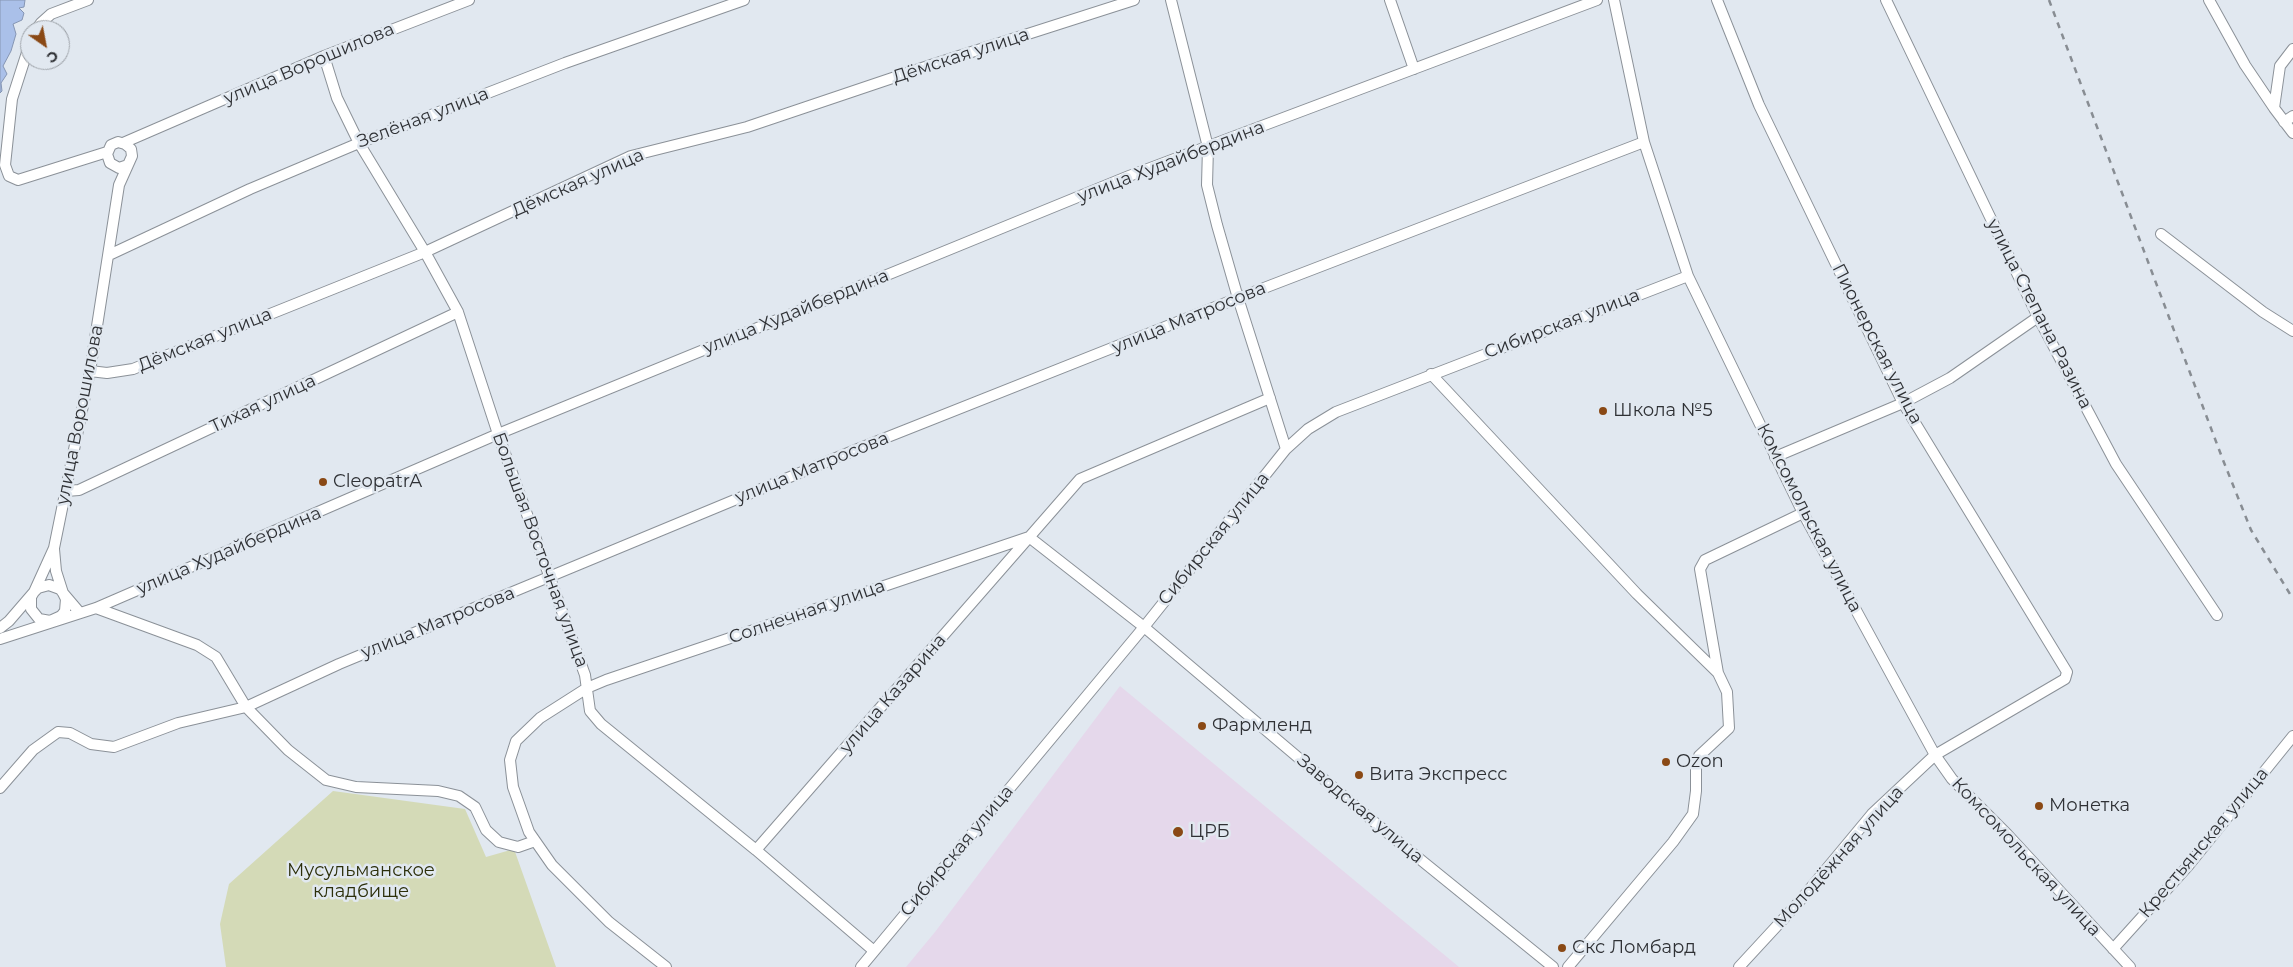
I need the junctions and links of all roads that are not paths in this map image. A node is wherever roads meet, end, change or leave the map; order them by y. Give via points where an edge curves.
1 (88, 0) edge
2 (469, 0) edge
3 (744, 0) edge
4 (1134, 0) edge
5 (1171, 0) edge
6 (1390, 0) edge
7 (1597, 0) edge
8 (1614, 0) edge
9 (1717, 0) edge
10 (1886, 0) edge
11 (2209, 0) edge
12 (44, 20) edge
13 (2293, 49) edge
14 (324, 56) junction
15 (1414, 69) junction
16 (21, 70) edge
17 (2274, 108) junction
18 (2288, 119) edge
19 (150, 132) junction
20 (2293, 133) edge
21 (1644, 142) junction
22 (123, 143) junction
23 (359, 143) junction
24 (1208, 147) junction
25 (107, 152) junction
26 (132, 153) junction
27 (112, 165) junction
28 (128, 165) junction
29 (119, 185) junction
30 (2161, 234) dead end
31 (426, 252) junction
32 (109, 255) junction
33 (1688, 276) junction
34 (1238, 298) junction
35 (458, 312) junction
36 (2038, 317) junction
37 (2293, 332) edge
38 (90, 371) junction
39 (1431, 374) junction
40 (1270, 398) junction
41 (1903, 403) junction
42 (498, 434) junction
43 (1286, 449) junction
44 (1775, 457) junction
45 (66, 491) junction
46 (1802, 513) junction
47 (1029, 537) junction
48 (54, 548) junction
49 (550, 577) junction
50 (34, 592) junction
51 (63, 594) junction
52 (96, 608) junction
53 (80, 613) junction
54 (2217, 615) dead end
55 (56, 620) junction
56 (1144, 627) junction
57 (0, 628) edge
58 (0, 639) edge
59 (2068, 672) joint
60 (1718, 673) junction
61 (587, 688) junction
62 (246, 707) junction
63 (2293, 736) edge
64 (1935, 755) junction
65 (0, 788) edge
66 (535, 841) junction
67 (756, 850) junction
68 (2113, 948) junction
69 (874, 951) junction
70 (666, 967) edge
71 (861, 967) edge
72 (1553, 967) edge
73 (1568, 967) edge
74 (1740, 967) edge
75 (2130, 967) edge

1 - 12 street via 51,14
2 - 14 street, улица Ворошилова
3 - 23 street, Зелёная улица via 565,63
4 - 31 street, Дёмская улица via 747,128 631,156
5 - 24 street
6 - 15 street
7 - 15 street, улица Худайбердина
8 - 21 street, Комсомольская улица
9 - 41 street, Пионерская улица via 1759,105
10 - 36 street, улица Степана Разина
11 - 17 street via 2245,65
13 - 17 street via 2280,66
14 - 19 street, улица Ворошилова
14 - 23 street, Большая Восточная улица via 337,98
15 - 24 street, улица Худайбердина
16 - 25 street via 12,99 5,165 10,176 18,180
17 - 18 street
18 - 20 street
19 - 22 street, улица Ворошилова
19 - 26 street, улица Ворошилова
21 - 33 street, Комсомольская улица
21 - 34 street, улица Матросова
22 - 25 street via 113,144
22 - 26 street
23 - 31 street, Большая Восточная улица
23 - 32 street, Зелёная улица via 250,189
24 - 34 street via 1207,185
24 - 42 street, улица Худайбердина via 1112,183
25 - 27 street via 107,159
26 - 28 street
27 - 28 street via 121,168
27 - 29 street, улица Ворошилова
28 - 29 street, улица Ворошилова
29 - 32 street, улица Ворошилова
30 - 37 street
31 - 35 street, Большая Восточная улица
31 - 38 street, Дёмская улица via 133,368 107,373
32 - 38 street, улица Ворошилова
33 - 39 street, Сибирская улица
33 - 44 street, Комсомольская улица
34 - 40 street
34 - 49 street, улица Матросова via 863,447
35 - 42 street, Большая Восточная улица
35 - 45 street, Тихая улица via 79,490
36 - 41 street via 1950,378
36 - 54 street, улица Степана Разина via 2116,464
38 - 45 street, улица Ворошилова
39 - 43 street, Сибирская улица via 1336,412 1308,429
39 - 60 street via 1637,594
40 - 43 street
40 - 47 street, улица Казарина via 1080,478
41 - 44 street
41 - 59 street, Пионерская улица
42 - 49 street, Большая Восточная улица
42 - 52 street, улица Худайбердина
43 - 56 street, Сибирская улица
44 - 46 street, Комсомольская улица
45 - 48 street, улица Ворошилова
46 - 60 street via 1705,560 1700,569
46 - 64 street, Комсомольская улица
47 - 56 street, Заводская улица
47 - 61 street, Солнечная улица
47 - 67 street, улица Казарина
48 - 50 street, улица Ворошилова
48 - 51 street
49 - 61 street, Большая Восточная улица
49 - 62 street, улица Матросова via 339,664
50 - 51 street via 49,585 60,589
50 - 55 street via 30,603 34,614 44,621
50 - 57 street, улица Ворошилова
51 - 53 street
51 - 55 street via 66,605
52 - 53 street, улица Худайбердина
52 - 62 street via 197,645 216,657
53 - 55 street, улица Худайбердина
55 - 58 street, улица Худайбердина
56 - 69 street, Сибирская улица
56 - 72 street, Заводская улица via 1379,826
59 - 64 street, Молодёжная улица via 2065,679
60 - 73 street via 1727,692 1729,728 1699,756 1693,814
61 - 66 street, Солнечная улица via 540,718 516,741 510,760 513,787
61 - 67 street, Большая Восточная улица via 590,711 601,724
62 - 65 street, улица Матросова via 178,723 114,747 91,744 70,733 58,732 33,750
62 - 66 street via 288,750 326,780 356,787 438,790 459,796 475,807 486,830 499,842 518,847
63 - 68 street, Крестьянская улица via 2188,866
64 - 68 street, Комсомольская улица via 1952,779
64 - 74 street, Молодёжная улица via 1872,814
66 - 70 street, Солнечная улица via 552,865 609,922
67 - 69 street, Большая Восточная улица
68 - 75 street, Комсомольская улица
69 - 71 street, Сибирская улица

